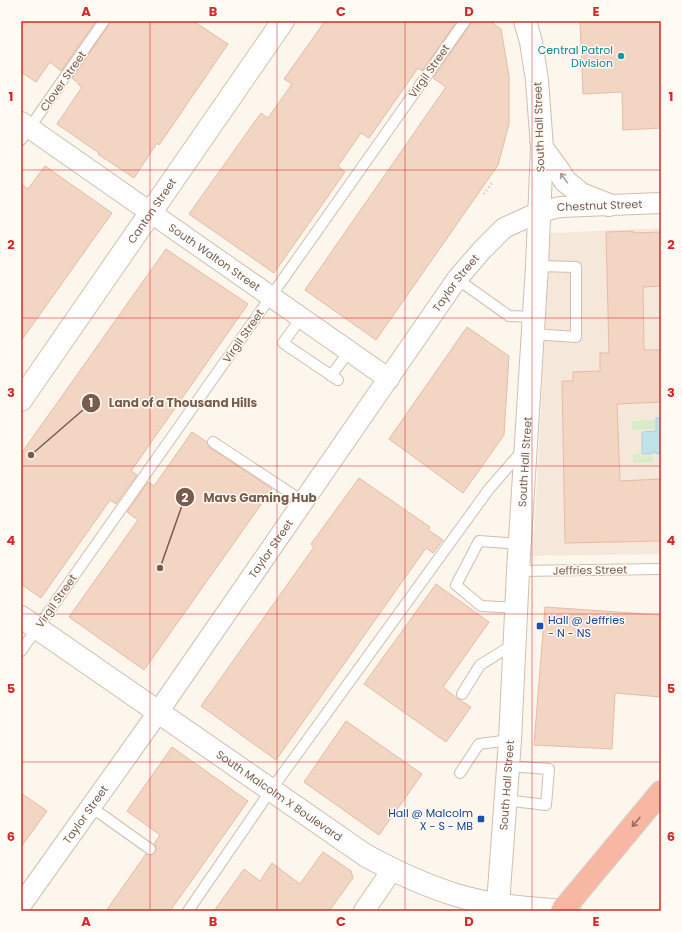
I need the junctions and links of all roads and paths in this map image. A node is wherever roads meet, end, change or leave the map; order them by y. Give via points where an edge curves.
1 (104, 21) edge
2 (283, 21) edge
3 (465, 21) edge
4 (525, 21) edge
5 (24, 130) edge
6 (542, 148) junction
7 (492, 183) dead end
8 (484, 194) dead end
9 (661, 203) edge
10 (609, 205) junction
11 (539, 212) junction
12 (151, 213) junction
13 (537, 266) junction
14 (457, 280) junction
15 (271, 297) junction
16 (301, 318) junction
17 (534, 326) junction
18 (349, 351) junction
19 (389, 379) junction
20 (21, 400) edge
21 (213, 442) dead end
22 (526, 446) junction
23 (304, 502) junction
24 (520, 544) junction
25 (661, 569) edge
26 (518, 571) junction
27 (517, 608) junction
28 (29, 622) edge
29 (515, 643) junction
30 (21, 651) edge
31 (462, 694) dead end
32 (158, 712) junction
33 (510, 740) junction
34 (508, 766) junction
35 (460, 773) dead end
36 (271, 790) junction
37 (661, 792) edge
38 (505, 800) junction
39 (91, 807) junction
40 (150, 849) dead end
41 (392, 870) junction
42 (498, 904) junction
43 (21, 905) edge
44 (566, 908) edge
45 (188, 911) edge
46 (364, 911) edge

1 - 5 lane, Clover Street
2 - 12 street, Canton Street
3 - 15 lane, Virgil Street
4 - 6 street, South Hall Street via 537,80
5 - 12 street, South Walton Street
10 -> 6 street via 581,194 569,185
6 - 11 street, South Hall Street
7 - 8 path
9 - 10 street, Chestnut Street
10 - 11 street, Chestnut Street via 560,207
11 - 13 street, South Hall Street
11 - 14 street, Taylor Street via 504,228
12 - 15 street, South Walton Street
12 - 20 street, Canton Street
13 - 17 street, South Hall Street
13 - 17 lane via 576,267 576,336
14 - 17 lane via 509,316
14 - 19 street, Taylor Street
15 - 16 street, South Walton Street
15 - 28 lane, Virgil Street
16 - 18 street, South Walton Street
16 - 18 lane via 283,343 335,378
17 - 22 street, South Hall Street
18 - 19 street, South Walton Street
19 - 23 street, Taylor Street
21 - 23 lane
22 - 24 street, South Hall Street
22 - 36 lane via 490,489
23 - 32 street, Taylor Street
24 - 26 street, South Hall Street
24 - 27 lane via 479,541 456,585 482,606
25 - 26 lane, Jeffries Street
26 - 27 street, South Hall Street
27 - 29 street, South Hall Street
28 - 30 lane, Virgil Street
28 - 32 street, South Malcolm X Boulevard
29 - 31 lane via 480,665
29 - 33 street, South Hall Street
32 - 36 street, South Malcolm X Boulevard
32 - 39 street, Taylor Street
33 - 34 street, South Hall Street
33 - 35 lane via 479,744
34 - 38 street, South Hall Street
34 - 38 lane via 549,769 546,805
36 - 41 street, South Malcolm X Boulevard via 364,855
36 - 45 lane
37 -> 44 highway
38 - 42 street, South Hall Street
39 - 40 lane
39 - 43 street, Taylor Street
41 - 42 street, South Malcolm X Boulevard via 457,895
41 - 46 street
42 - 44 street, South Malcolm X Boulevard via 528,908

